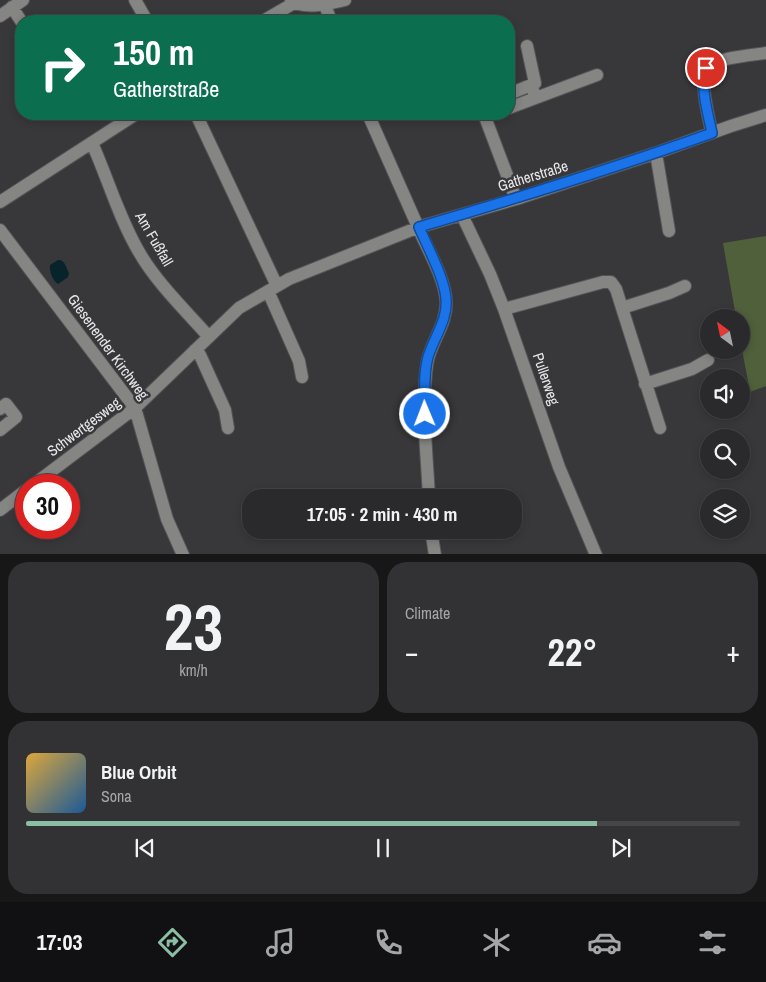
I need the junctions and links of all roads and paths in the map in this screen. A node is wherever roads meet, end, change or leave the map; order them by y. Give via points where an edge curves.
1 (135, 0) edge
2 (345, 0) edge
3 (292, 1) edge
4 (324, 2) edge
5 (18, 4) edge
6 (144, 15) edge
7 (272, 15) edge
8 (329, 15) edge
9 (0, 16) edge
10 (527, 46) dead end
11 (766, 53) edge
12 (597, 75) dead end
13 (531, 85) junction
14 (515, 92) edge
15 (536, 98) junction
16 (515, 106) edge
17 (766, 115) edge
18 (127, 120) edge
19 (199, 120) edge
20 (371, 120) edge
21 (487, 120) edge
22 (712, 133) junction
23 (92, 143) junction
24 (656, 153) junction
25 (516, 199) junction
26 (0, 202) edge
27 (462, 215) junction
28 (419, 227) junction
29 (0, 230) edge
30 (669, 231) dead end
31 (685, 286) dead end
32 (273, 288) junction
33 (622, 308) junction
34 (504, 309) junction
35 (209, 337) junction
36 (195, 350) junction
37 (708, 360) dead end
38 (302, 377) dead end
39 (645, 384) junction
40 (135, 408) junction
41 (0, 409) edge
42 (228, 428) dead end
43 (660, 428) dead end
44 (0, 430) edge
45 (48, 474) edge
46 (429, 489) edge
47 (15, 498) edge
48 (0, 510) edge
49 (432, 539) edge
50 (184, 554) edge
51 (435, 554) edge
52 (596, 554) edge

1 - 6 street
2 - 4 street
3 - 4 street via 301,5
3 - 7 street
4 - 8 street
5 - 9 street
10 - 13 street via 535,83
11 - 22 street via 713,63 706,68 703,78
12 - 15 street
13 - 14 street
13 - 15 street
15 - 16 street
17 - 22 street, Gatherstraße
18 - 23 street
19 - 32 street
20 - 28 street
21 - 25 street
22 - 24 street, Gatherstraße
23 - 26 street
23 - 35 street, Am Fußfall via 139,252
24 - 25 street, Gatherstraße
24 - 30 street
25 - 27 street, Gatherstraße
27 - 28 street, Gatherstraße
27 - 34 street, Pullerweg
28 - 32 street, Schwertgesweg
28 - 46 street via 446,298 440,330 427,360 424,384
29 - 40 street, Giesenender Kirchweg
31 - 33 street
32 - 35 street, Schwertgesweg via 239,308
32 - 38 street
33 - 34 street via 611,282 603,282
33 - 39 street
34 - 52 street, Pullerweg via 559,467
35 - 36 street, Schwertgesweg
36 - 40 street, Schwertgesweg
36 - 42 street via 225,410
37 - 39 street via 692,369
39 - 43 street
40 - 45 street, Schwertgesweg
40 - 50 street, Giesenender Kirchweg via 167,519
41 - 44 street via 6,404 16,418
47 - 48 street
49 - 51 street

